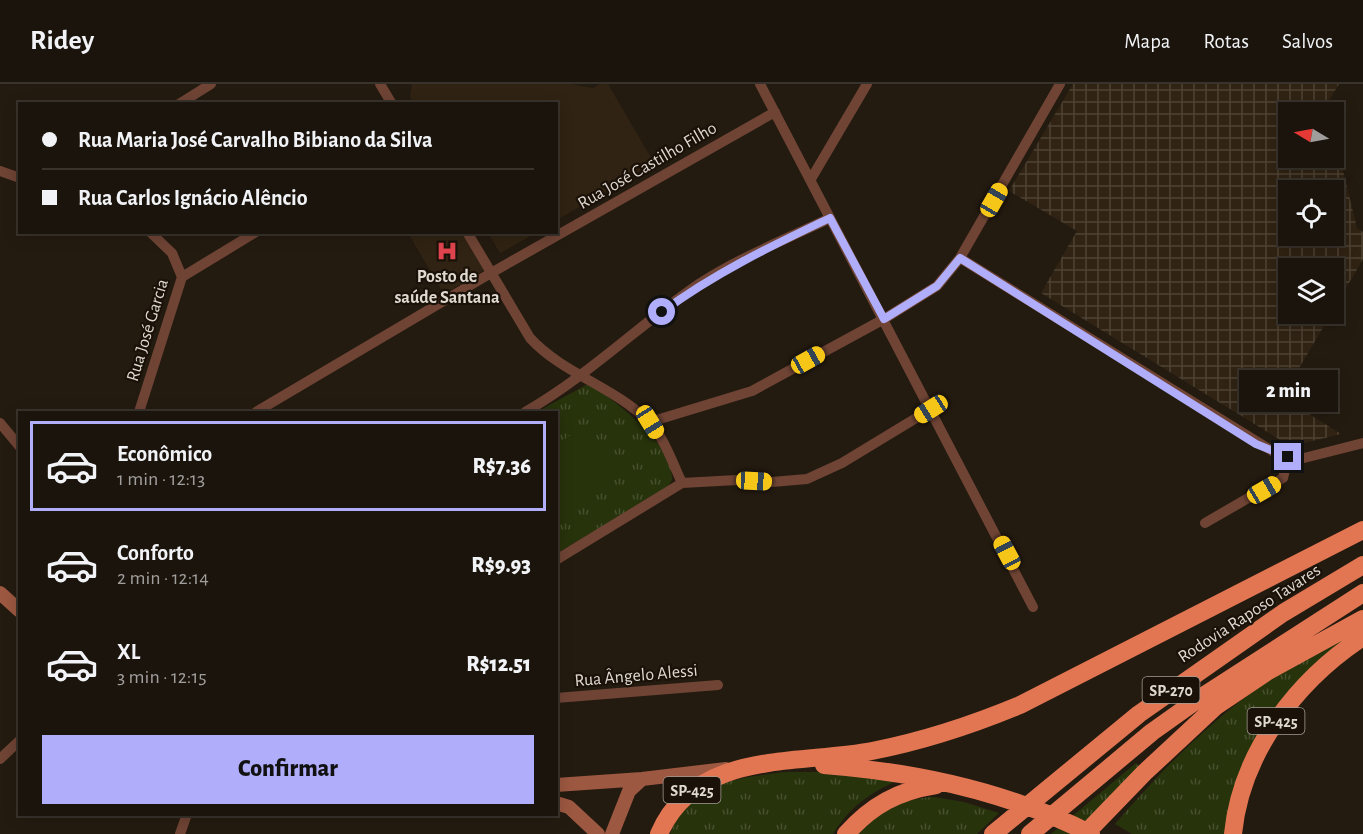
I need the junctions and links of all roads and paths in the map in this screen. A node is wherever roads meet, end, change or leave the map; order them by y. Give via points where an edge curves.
1 (211, 84) edge
2 (380, 84) edge
3 (760, 84) edge
4 (867, 84) edge
5 (1060, 84) edge
6 (182, 102) edge
7 (391, 102) edge
8 (775, 112) junction
9 (0, 171) edge
10 (18, 177) edge
11 (810, 179) junction
12 (830, 218) junction
13 (152, 234) edge
14 (253, 234) edge
15 (468, 234) edge
16 (960, 258) junction
17 (491, 273) junction
18 (182, 278) junction
19 (884, 319) junction
20 (584, 376) junction
21 (931, 409) junction
22 (139, 411) edge
23 (258, 411) edge
24 (527, 411) edge
25 (650, 422) junction
26 (0, 423) edge
27 (1363, 443) edge
28 (18, 445) edge
29 (1288, 457) junction
30 (682, 483) junction
31 (1205, 524) dead end
32 (1363, 530) edge
33 (558, 559) edge
34 (1363, 565) edge
35 (0, 593) edge
36 (1363, 593) edge
37 (18, 601) edge
38 (1034, 607) dead end
39 (18, 609) edge
40 (1363, 619) edge
41 (1363, 637) edge
42 (718, 685) dead end
43 (558, 698) edge
44 (18, 742) edge
45 (0, 759) edge
46 (788, 762) junction
47 (743, 767) junction
48 (642, 779) junction
49 (950, 783) junction
50 (558, 784) edge
51 (558, 804) edge
52 (186, 816) edge
53 (180, 834) edge
54 (598, 834) edge
55 (612, 834) edge
56 (658, 834) edge
57 (846, 834) edge
58 (993, 834) edge
59 (1030, 834) edge
60 (1085, 834) edge
61 (1091, 834) edge
62 (1233, 834) edge

1 - 6 street
2 - 7 street
3 - 8 street
4 - 11 street
5 - 16 street
8 - 11 street
8 - 17 street, Rua José Castilho Filho
9 - 10 street
11 - 12 street
12 - 19 street
12 - 20 street via 700,284
13 - 18 street, Rua José Garcia via 172,253
14 - 18 street
15 - 17 street
16 - 19 street via 937,286
16 - 29 street via 1256,444
17 - 20 street via 530,338 540,349
17 - 23 street, Rua José Castilho Filho
18 - 22 street, Rua José Garcia
19 - 21 street
19 - 25 street via 752,391
20 - 24 street
20 - 25 street
21 - 30 street via 842,463 807,478
21 - 38 street
25 - 30 street
26 - 28 street
27 - 29 street via 1304,458
29 - 31 street via 1283,478
30 - 33 street
32 - 46 highway via 1010,709 972,724 871,751
34 - 58 highway, Rodovia Raposo Tavares / SP-270 via 1273,619 1138,714
35 - 37 street
35 - 39 street
36 - 59 highway, SP-270 via 1152,732
40 - 60 highway via 1268,670 1216,706
41 - 62 highway, SP-425 via 1318,670 1278,719 1247,777 1238,801
42 - 43 street, Rua Ângelo Alessi
44 - 45 street
46 - 47 highway, SP-425
46 - 49 highway, SP-425 via 855,767
47 - 48 street
47 - 56 highway, SP-425 via 687,793 671,810
48 - 50 street
48 - 55 street via 628,791
49 - 57 highway via 894,795 864,814
49 - 61 highway, SP-425 via 1014,800
51 - 54 street via 569,807
52 - 53 street

